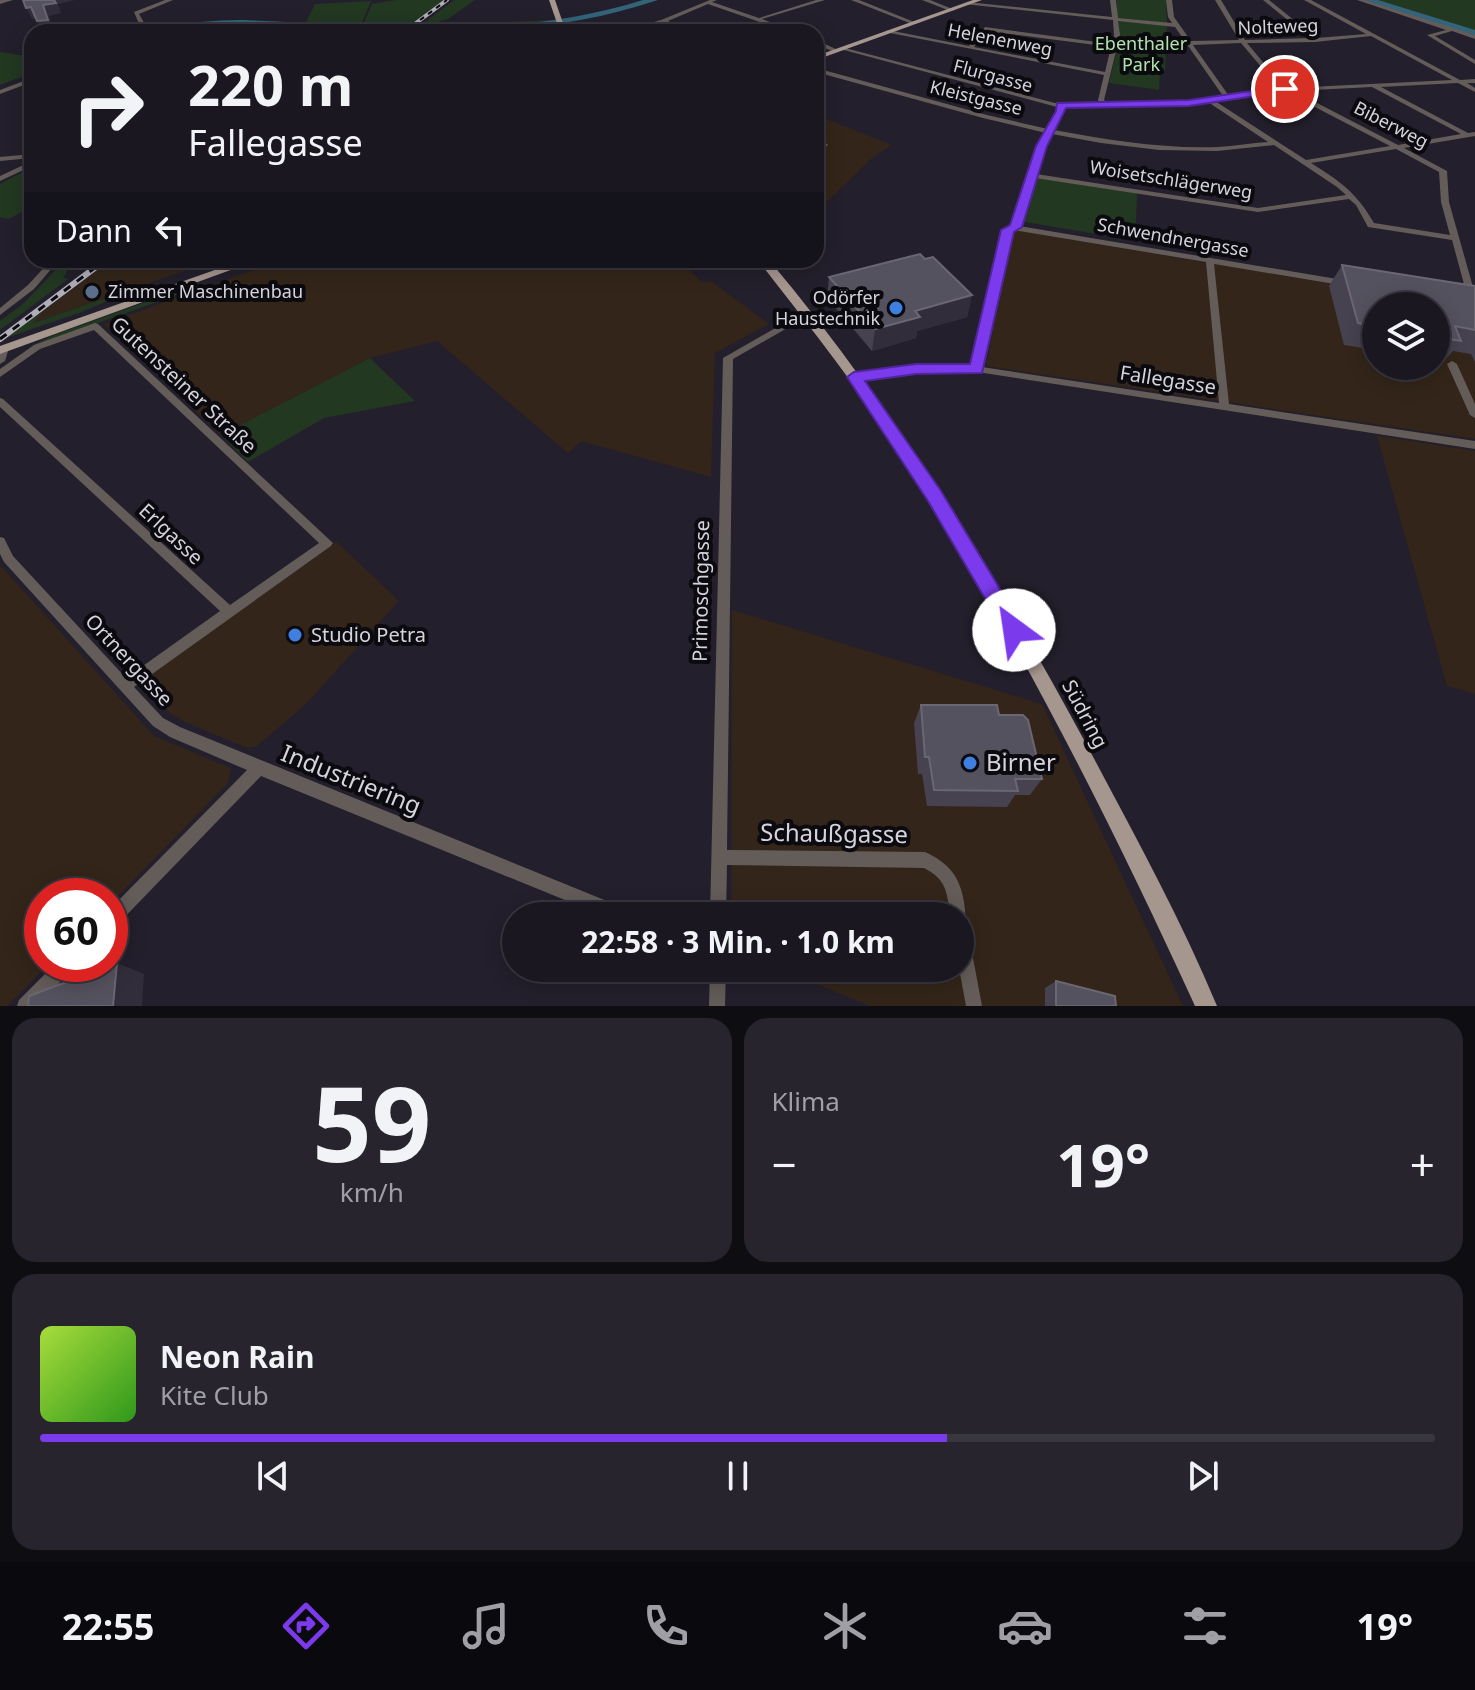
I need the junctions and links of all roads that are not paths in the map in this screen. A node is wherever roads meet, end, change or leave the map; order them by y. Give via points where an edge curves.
1 (10, 0) edge
2 (170, 0) edge
3 (552, 0) edge
4 (822, 0) edge
5 (854, 0) edge
6 (925, 0) edge
7 (979, 0) edge
8 (1113, 0) edge
9 (1169, 0) edge
10 (1218, 0) edge
11 (1266, 0) edge
12 (1307, 0) edge
13 (1360, 0) edge
14 (712, 1) edge
15 (0, 2) edge
16 (967, 4) junction
17 (952, 10) junction
18 (761, 18) junction
19 (1114, 19) junction
20 (663, 21) junction
21 (914, 23) junction
22 (142, 24) edge
23 (560, 24) edge
24 (649, 24) edge
25 (670, 24) edge
26 (774, 24) edge
27 (1176, 25) junction
28 (1454, 30) junction
29 (888, 32) junction
30 (1370, 35) junction
31 (1475, 37) edge
32 (1315, 40) junction
33 (1188, 43) junction
34 (1244, 43) junction
35 (824, 45) edge
36 (1115, 46) junction
37 (970, 48) junction
38 (839, 50) junction
39 (824, 55) edge
40 (1475, 62) edge
41 (824, 72) edge
42 (1107, 74) junction
43 (1475, 81) edge
44 (1458, 82) junction
45 (24, 83) edge
46 (1373, 85) junction
47 (1285, 89) junction
48 (1475, 90) edge
49 (0, 92) edge
50 (1228, 99) junction
51 (1210, 101) junction
52 (1060, 105) junction
53 (1104, 105) junction
54 (1050, 130) junction
55 (1472, 135) edge
56 (1275, 143) junction
57 (1398, 147) junction
58 (24, 157) edge
59 (0, 159) edge
60 (1305, 162) junction
61 (24, 167) edge
62 (1032, 175) junction
63 (0, 179) edge
64 (1352, 196) junction
65 (1015, 227) junction
66 (1455, 238) junction
67 (1210, 260) junction
68 (48, 268) edge
69 (230, 268) edge
70 (770, 268) edge
71 (1361, 286) edge
72 (1461, 303) edge
73 (1475, 305) edge
74 (0, 312) edge
75 (807, 313) junction
76 (2, 349) edge
77 (0, 361) edge
78 (1452, 364) dead end
79 (977, 369) junction
80 (0, 374) edge
81 (854, 377) junction
82 (0, 401) edge
83 (1224, 406) junction
84 (1475, 415) edge
85 (1475, 445) edge
86 (0, 541) edge
87 (229, 612) junction
88 (125, 686) junction
89 (259, 768) junction
90 (719, 857) junction
91 (128, 902) edge
92 (589, 902) edge
93 (718, 902) edge
94 (956, 902) edge
95 (48, 982) edge
96 (718, 982) edge
97 (970, 982) edge
98 (25, 1006) edge
99 (717, 1006) edge
100 (974, 1006) edge
101 (1206, 1006) edge

1 - 15 street
2 - 22 street via 136,13
3 - 23 main road
4 - 18 street
5 - 21 street
6 - 17 street
7 - 16 main road
8 - 19 street
9 - 27 street
10 - 34 street
11 - 32 street
12 - 30 street
13 - 28 street
14 - 18 street
14 - 20 street
16 - 17 main road
16 - 19 street
17 - 21 main road
18 - 26 street
19 - 27 street
19 - 36 street
20 - 24 street
20 - 25 street
21 - 29 main road
27 - 33 street
28 - 31 street
28 - 40 street via 1430,35
29 - 37 street, Helenenweg
29 - 38 main road
30 - 32 street, Nolteweg
30 - 44 street
32 - 34 street, Nolteweg
33 - 34 street, Nolteweg
33 - 50 street
34 - 47 street
35 - 38 street, Flurgasse
36 - 37 street via 985,29
36 - 42 street
37 - 42 street, Helenenweg
38 - 39 main road
38 - 52 street, Flurgasse
41 - 54 street, Kleistgasse
42 - 53 street
43 - 44 street, Flurgasse
44 - 46 street, Flurgasse
44 - 48 street
45 - 49 street
46 - 47 street, Flurgasse
46 - 55 street
47 - 50 street, Flurgasse
47 - 57 street, Biberweg
50 - 51 street, Flurgasse
51 - 53 street, Flurgasse
51 - 56 street
52 - 53 street, Flurgasse
52 - 54 street
54 - 56 street, Kleistgasse via 1177,149
54 - 62 street
55 - 57 street
56 - 60 street
57 - 60 street
57 - 66 street, Biberweg via 1443,171
58 - 59 street
60 - 64 street
61 - 63 street
62 - 64 street, Woisetschlägerweg via 1258,210
62 - 65 street
64 - 66 street via 1371,225
65 - 67 street, Schwendnergasse
65 - 79 street via 1008,230
66 - 73 street, Biberweg
67 - 71 street, Schwendnergasse
67 - 83 street
68 - 74 street
69 - 76 main road
70 - 75 main road, Südring
72 - 73 street
75 - 81 main road, Südring
75 - 90 street, Primoschgasse via 728,358
76 - 77 street
78 - 84 street
79 - 81 street, Fallegasse
79 - 83 street, Fallegasse
80 - 87 street, Gutensteiner Straße via 37,347 95,326 327,543
81 - 101 main road, Südring via 934,496 1030,657
82 - 87 street, Erlgasse
83 - 85 street, Fallegasse
86 - 88 street, Ortnergasse via 8,559
87 - 88 street
88 - 89 street, Ortnergasse via 158,722
89 - 91 street, Industriering
89 - 92 street, Industriering
90 - 93 street, Primoschgasse
90 - 94 street, Schaußgasse via 925,860 943,868
95 - 98 street
96 - 99 street
97 - 100 street

